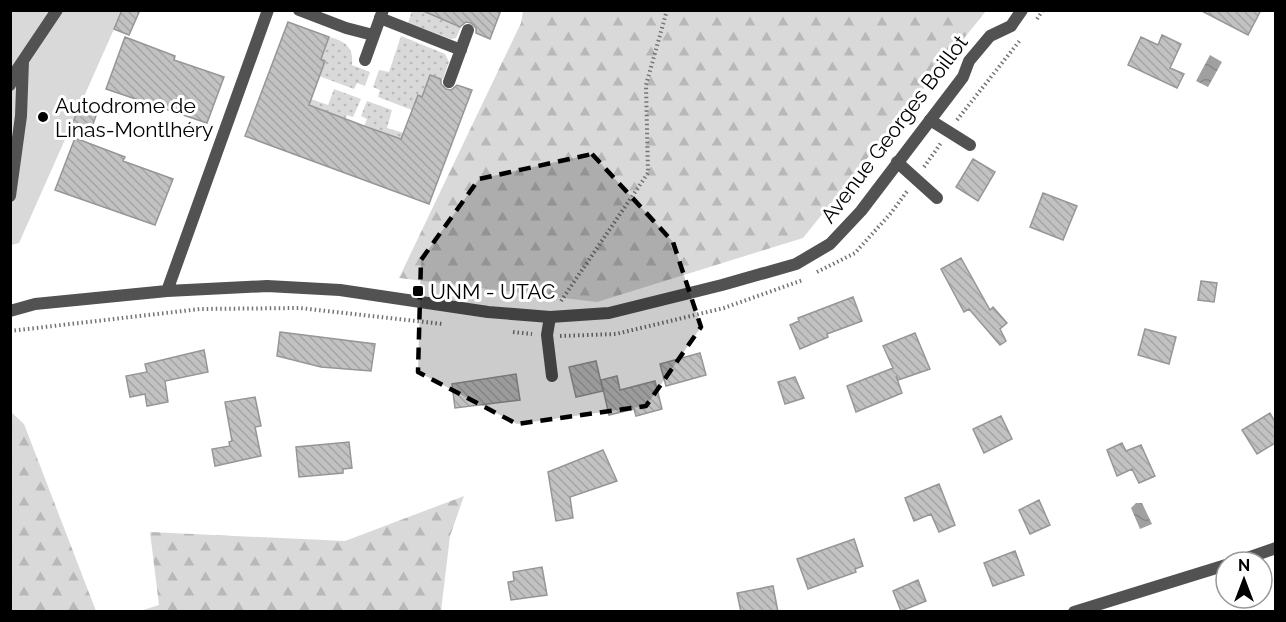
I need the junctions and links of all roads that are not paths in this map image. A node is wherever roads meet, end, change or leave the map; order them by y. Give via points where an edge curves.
1 (57, 10) edge
2 (268, 10) edge
3 (299, 10) edge
4 (1022, 10) edge
5 (382, 14) edge
6 (468, 30) dead end
7 (373, 35) junction
8 (461, 50) junction
9 (365, 60) dead end
10 (23, 61) junction
11 (12, 78) edge
12 (449, 82) dead end
13 (930, 120) junction
14 (970, 145) dead end
15 (897, 162) junction
16 (10, 196) edge
17 (937, 198) dead end
18 (167, 291) junction
19 (10, 311) edge
20 (550, 317) junction
21 (552, 376) dead end
22 (1214, 569) edge
23 (1074, 612) edge

1 - 10 street
2 - 18 street
3 - 7 street
4 - 13 street, Avenue Georges Boillot via 1011,26 990,36 969,61 963,77
5 - 7 street
5 - 8 street
6 - 8 street
7 - 9 street
8 - 12 street
10 - 11 street
10 - 16 street via 21,116
13 - 14 street
13 - 15 street, Avenue Georges Boillot
15 - 17 street
15 - 20 street, Avenue Georges Boillot via 861,211 830,244 796,264 609,313
18 - 19 street, Avenue Georges Boillot via 35,304
18 - 20 street, Avenue Georges Boillot via 267,286 340,290
20 - 21 street
22 - 23 street

